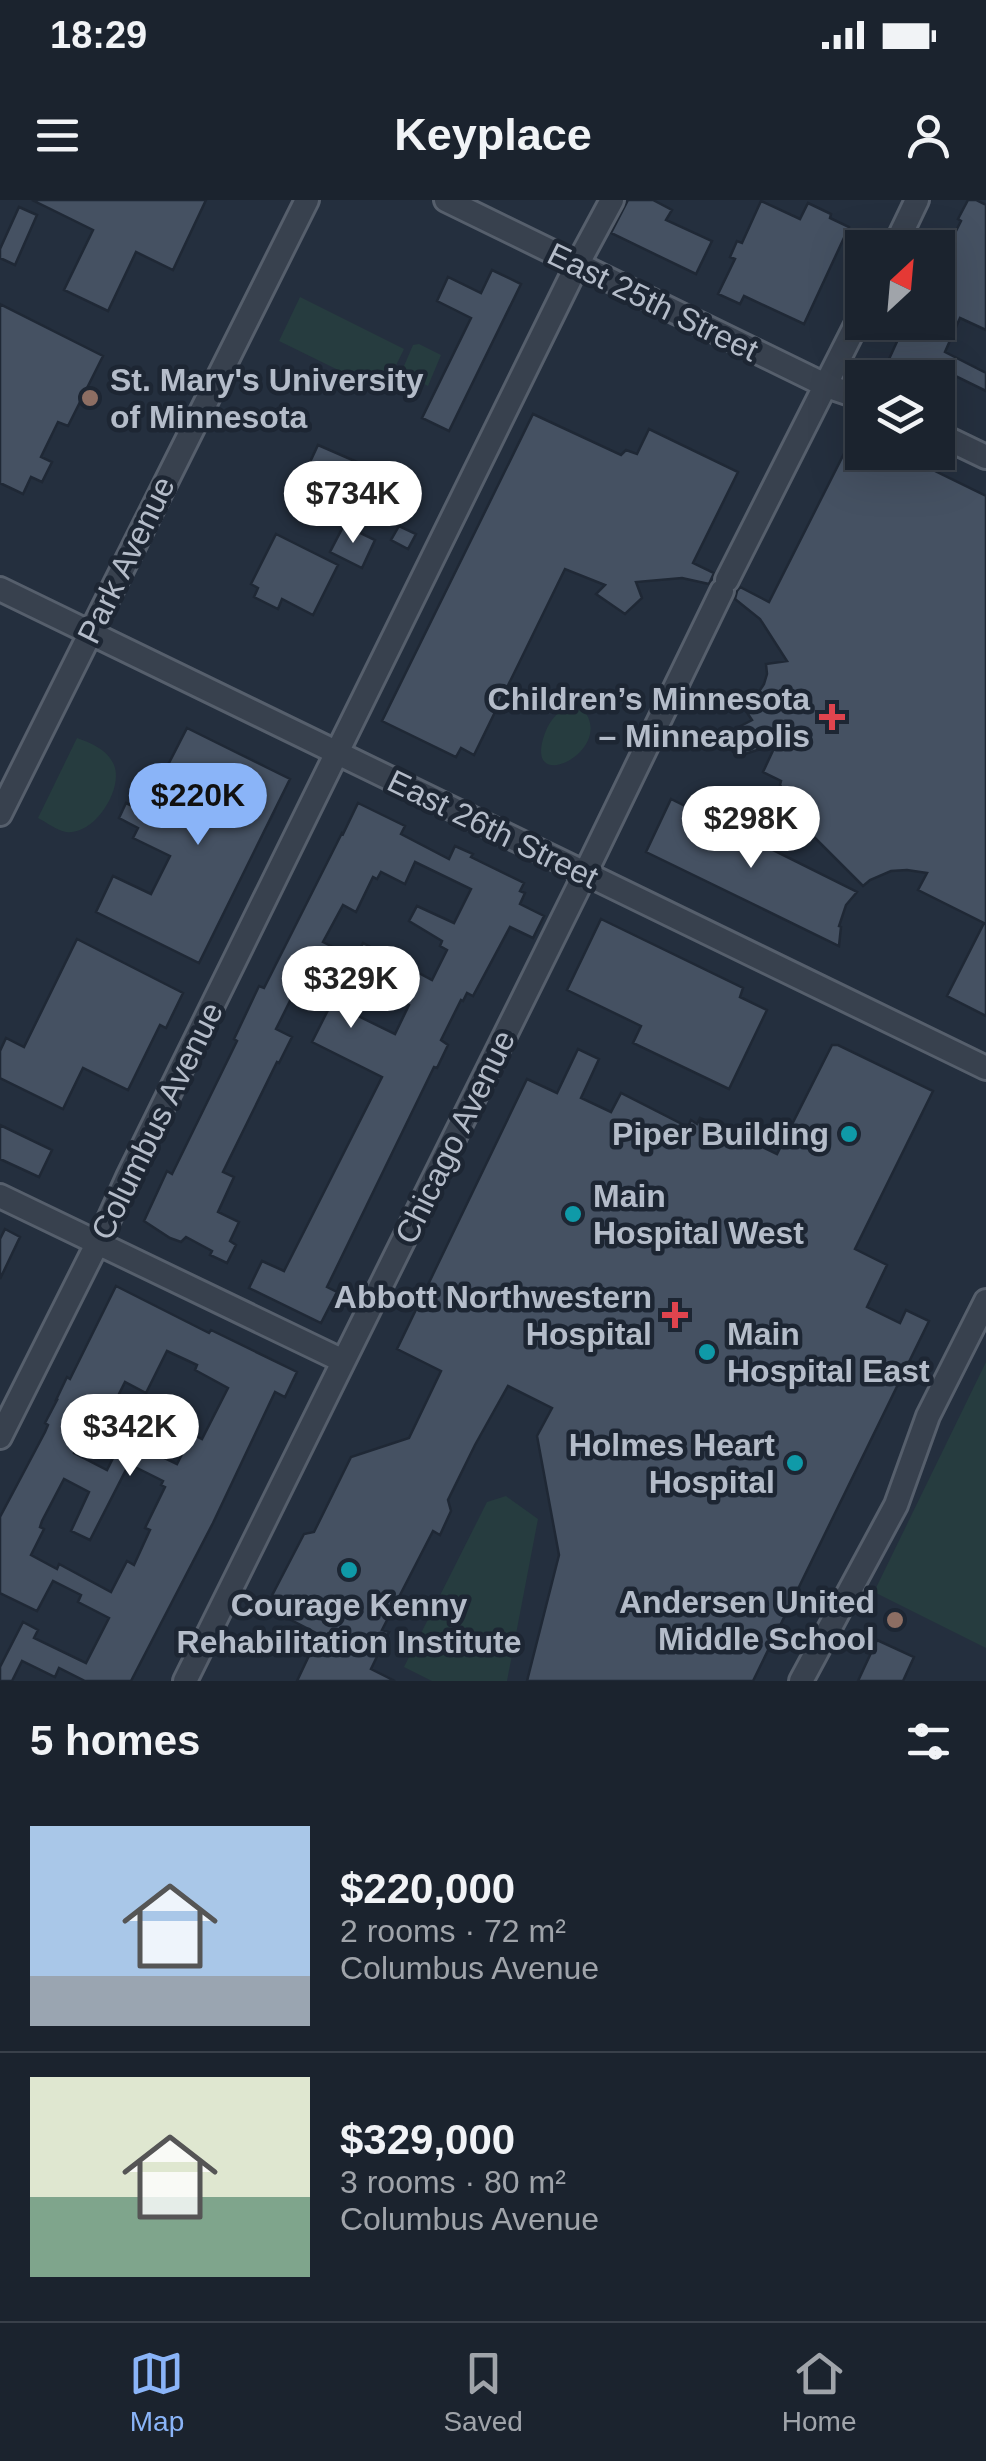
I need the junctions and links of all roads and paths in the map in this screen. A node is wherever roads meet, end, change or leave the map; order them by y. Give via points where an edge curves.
1 (306, 200) edge
2 (446, 200) edge
3 (612, 200) edge
4 (917, 200) edge
5 (903, 230) edge
6 (577, 265) junction
7 (849, 340) edge
8 (827, 386) junction
9 (845, 392) edge
10 (955, 442) edge
11 (986, 458) edge
12 (0, 589) edge
13 (90, 633) junction
14 (338, 752) junction
15 (0, 814) edge
16 (584, 873) junction
17 (986, 1068) edge
18 (0, 1196) edge
19 (97, 1244) junction
20 (986, 1301) edge
21 (343, 1361) junction
22 (0, 1438) edge
23 (185, 1681) edge
24 (801, 1681) edge

1 - 13 street, Park Avenue
2 - 6 street, East 25th Street
3 - 6 street, Columbus Avenue
4 - 5 street
6 - 8 street, East 25th Street
6 - 14 street, Columbus Avenue
7 - 8 street, Chicago Avenue
8 - 9 street, East 25th Street
8 - 16 street, Chicago Avenue
10 - 11 street
12 - 13 street, East 26th Street
13 - 14 street, East 26th Street
13 - 15 street, Park Avenue
14 - 16 street, East 26th Street
14 - 19 street, Columbus Avenue
16 - 17 street, East 26th Street
16 - 21 street, Chicago Avenue
18 - 19 street
19 - 21 street
19 - 22 street, Columbus Avenue
20 - 24 street via 928,1416 896,1504
21 - 23 street, Chicago Avenue

